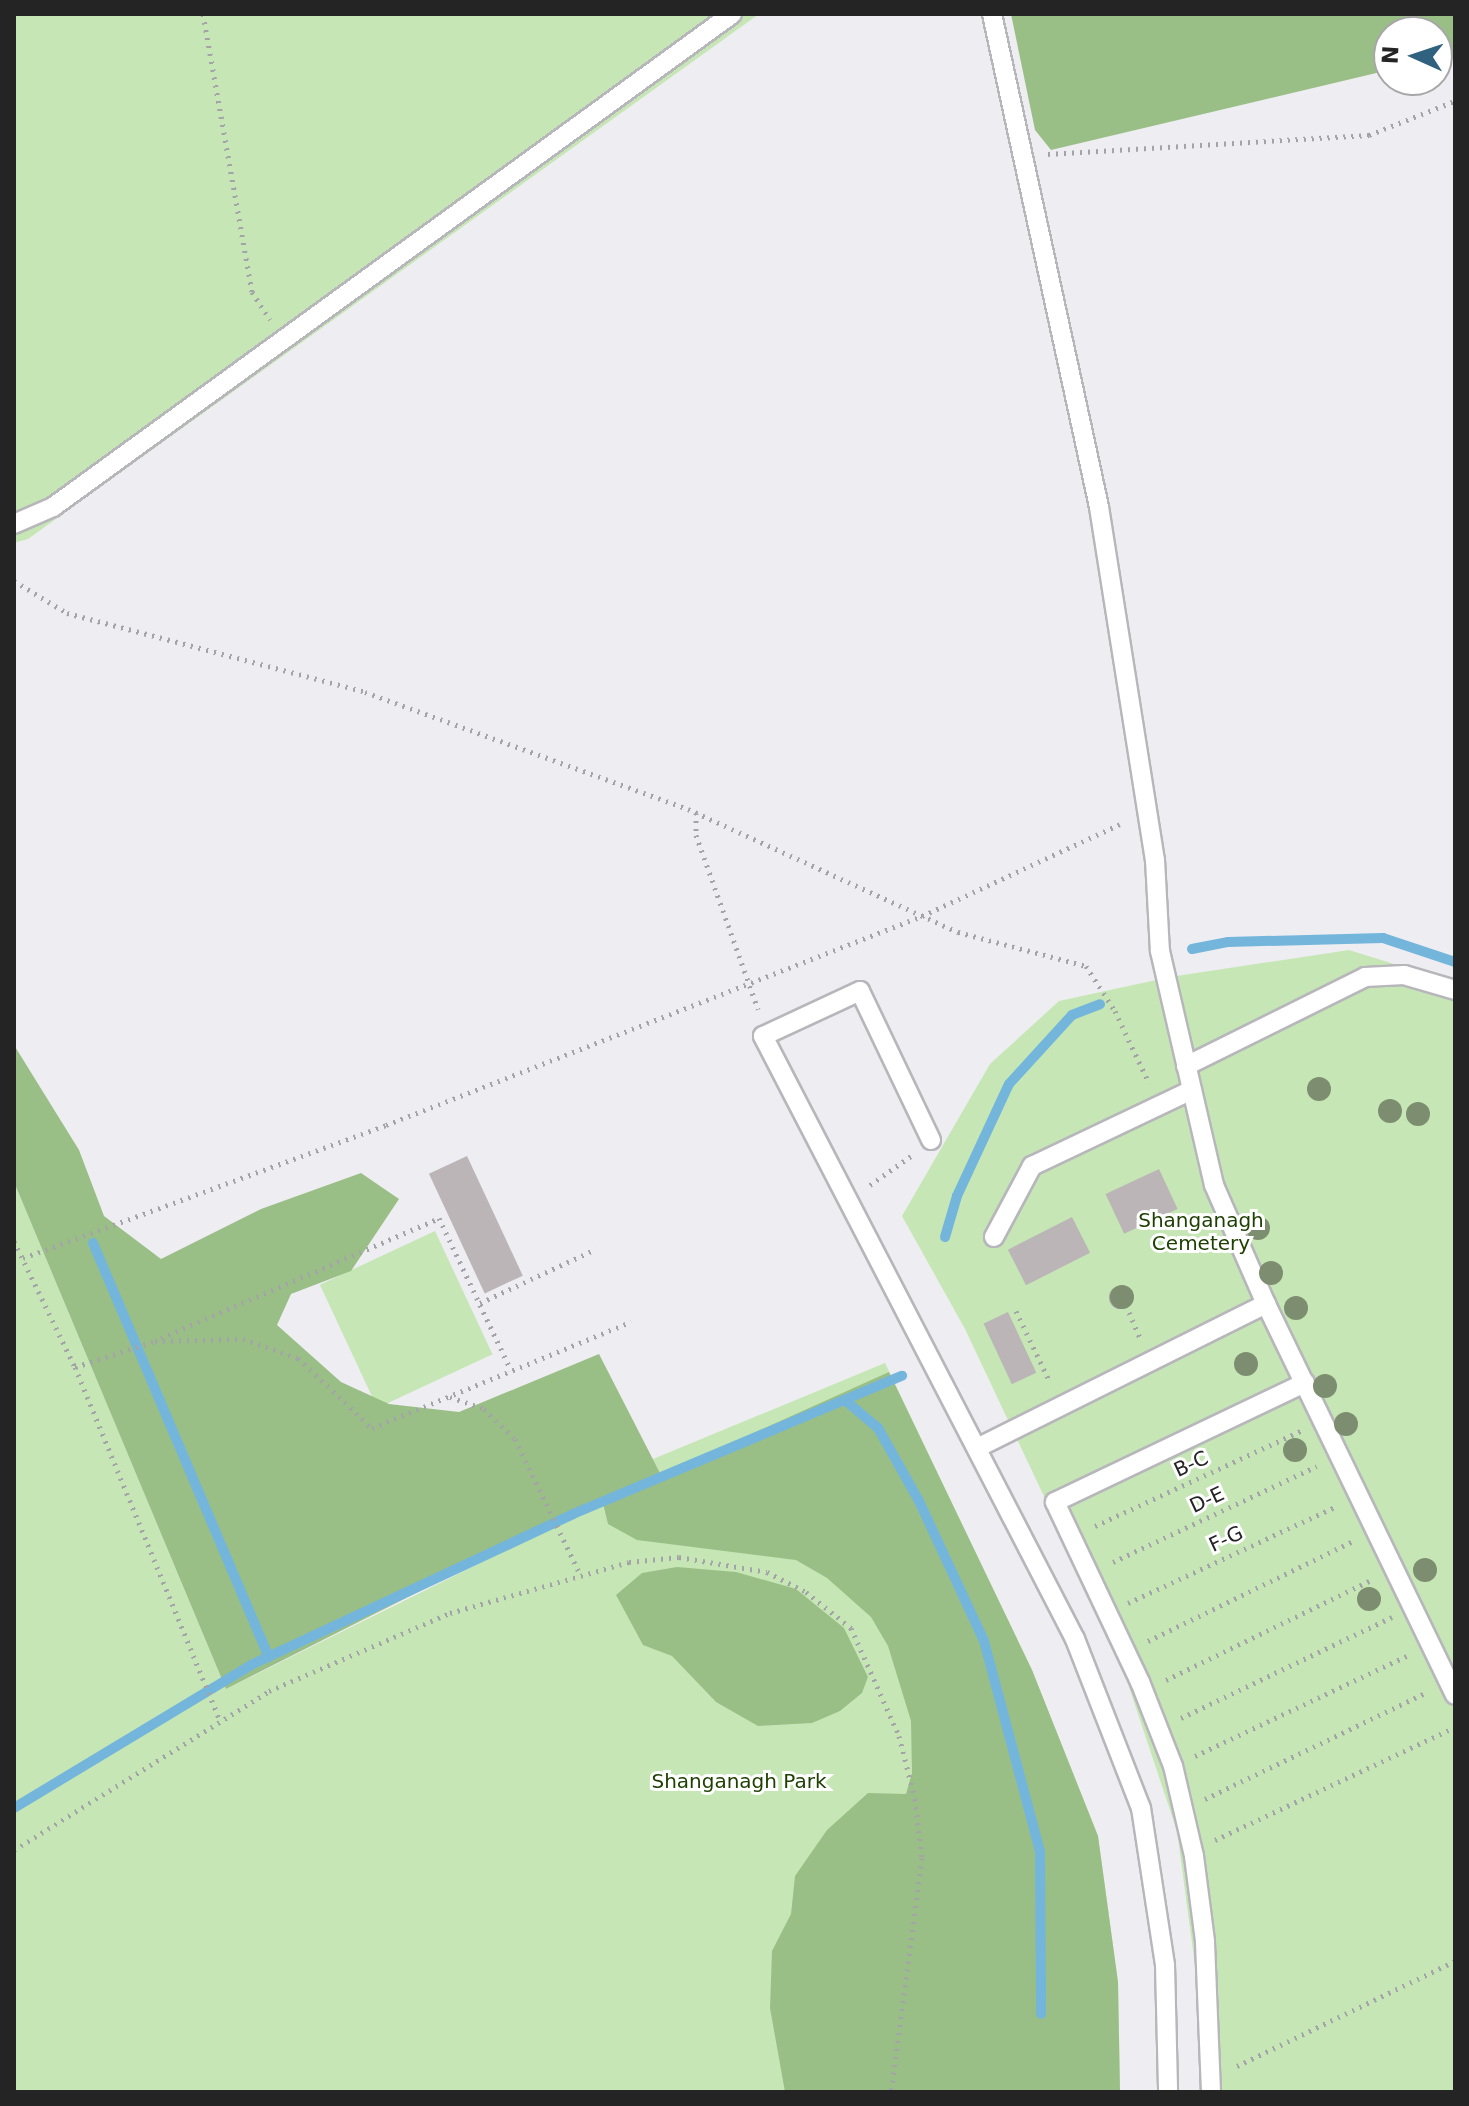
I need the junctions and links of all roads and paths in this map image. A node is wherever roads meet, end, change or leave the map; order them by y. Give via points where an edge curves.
1 (203, 14) edge
2 (732, 14) edge
3 (992, 14) edge
4 (1455, 101) edge
5 (1023, 155) junction
6 (283, 341) junction
7 (14, 524) edge
8 (14, 581) edge
9 (696, 813) junction
10 (1120, 824) dead end
11 (922, 916) junction
12 (749, 980) junction
13 (1455, 990) edge
14 (763, 1036) junction
15 (1186, 1066) junction
16 (1192, 1090) junction
17 (1160, 1106) junction
18 (931, 1140) joint
19 (844, 1198) junction
20 (994, 1237) dead end
21 (14, 1241) edge
22 (596, 1249) dead end
23 (23, 1258) junction
24 (480, 1303) junction
25 (1266, 1304) junction
26 (1126, 1305) dead end
27 (1016, 1311) dead end
28 (631, 1322) dead end
29 (1142, 1340) dead end
30 (155, 1341) junction
31 (75, 1367) junction
32 (511, 1370) junction
33 (1305, 1383) junction
34 (1052, 1386) dead end
35 (449, 1397) junction
36 (1323, 1421) junction
37 (977, 1448) junction
38 (1340, 1455) junction
39 (1359, 1495) junction
40 (1375, 1530) junction
41 (1071, 1537) junction
42 (1394, 1569) junction
43 (1089, 1573) junction
44 (580, 1574) junction
45 (1413, 1607) junction
46 (1107, 1613) junction
47 (1431, 1644) junction
48 (1126, 1652) junction
49 (1452, 1688) edge
50 (1143, 1691) junction
51 (220, 1720) junction
52 (1455, 1727) edge
53 (1158, 1729) junction
54 (1173, 1766) junction
55 (1183, 1810) junction
56 (14, 1850) edge
57 (1192, 1850) junction
58 (1455, 1961) edge
59 (1211, 2086) edge
60 (891, 2092) edge
61 (1168, 2092) edge

1 - 6 path via 252,292
2 - 6 lane
3 - 5 lane
4 - 5 path via 1369,135
5 - 15 lane via 1099,507 1155,860 1160,951
6 - 7 lane via 53,507
8 - 9 path via 67,613 365,692
9 - 11 path
9 - 12 path via 696,835
10 - 11 path
11 - 12 path
11 - 17 path via 958,932 1086,966 1115,1011
12 - 14 path
12 - 23 path via 386,1125
13 - 15 lane via 1404,975 1365,977
14 - 18 lane via 860,991
14 - 19 lane
15 - 16 lane
16 - 17 lane
16 - 25 lane via 1214,1185
17 - 20 lane via 1032,1166
18 - 19 path via 880,1180
19 - 37 lane
21 - 23 path
22 - 24 path
23 - 31 path
24 - 30 path via 439,1218
24 - 32 path
25 - 33 lane
25 - 37 lane
26 - 29 path
27 - 34 path
28 - 32 path
30 - 31 path
30 - 35 path via 243,1339 282,1350 298,1358 372,1428
31 - 51 path
32 - 35 path
33 - 36 lane
33 - 41 lane via 1055,1502
35 - 44 path via 484,1409 515,1439
36 - 38 lane
36 - 41 path, B-C
37 - 61 lane via 1075,1639 1141,1808 1165,1965
38 - 39 lane
38 - 43 path, D-E
39 - 40 lane
39 - 46 path, F-G
40 - 42 lane
40 - 48 path
41 - 43 lane
42 - 45 lane
42 - 50 path
43 - 46 lane
44 - 51 path via 450,1613 269,1691
44 - 60 path via 667,1558 725,1562 788,1581 851,1628 899,1736 915,1799 922,1858
45 - 47 lane
45 - 53 path
46 - 48 lane
47 - 49 lane
47 - 54 path
48 - 50 lane
49 - 55 path
50 - 53 lane
51 - 56 path
52 - 57 path
53 - 54 lane
54 - 55 lane
55 - 57 lane
57 - 59 lane via 1205,1941
58 - 59 path

